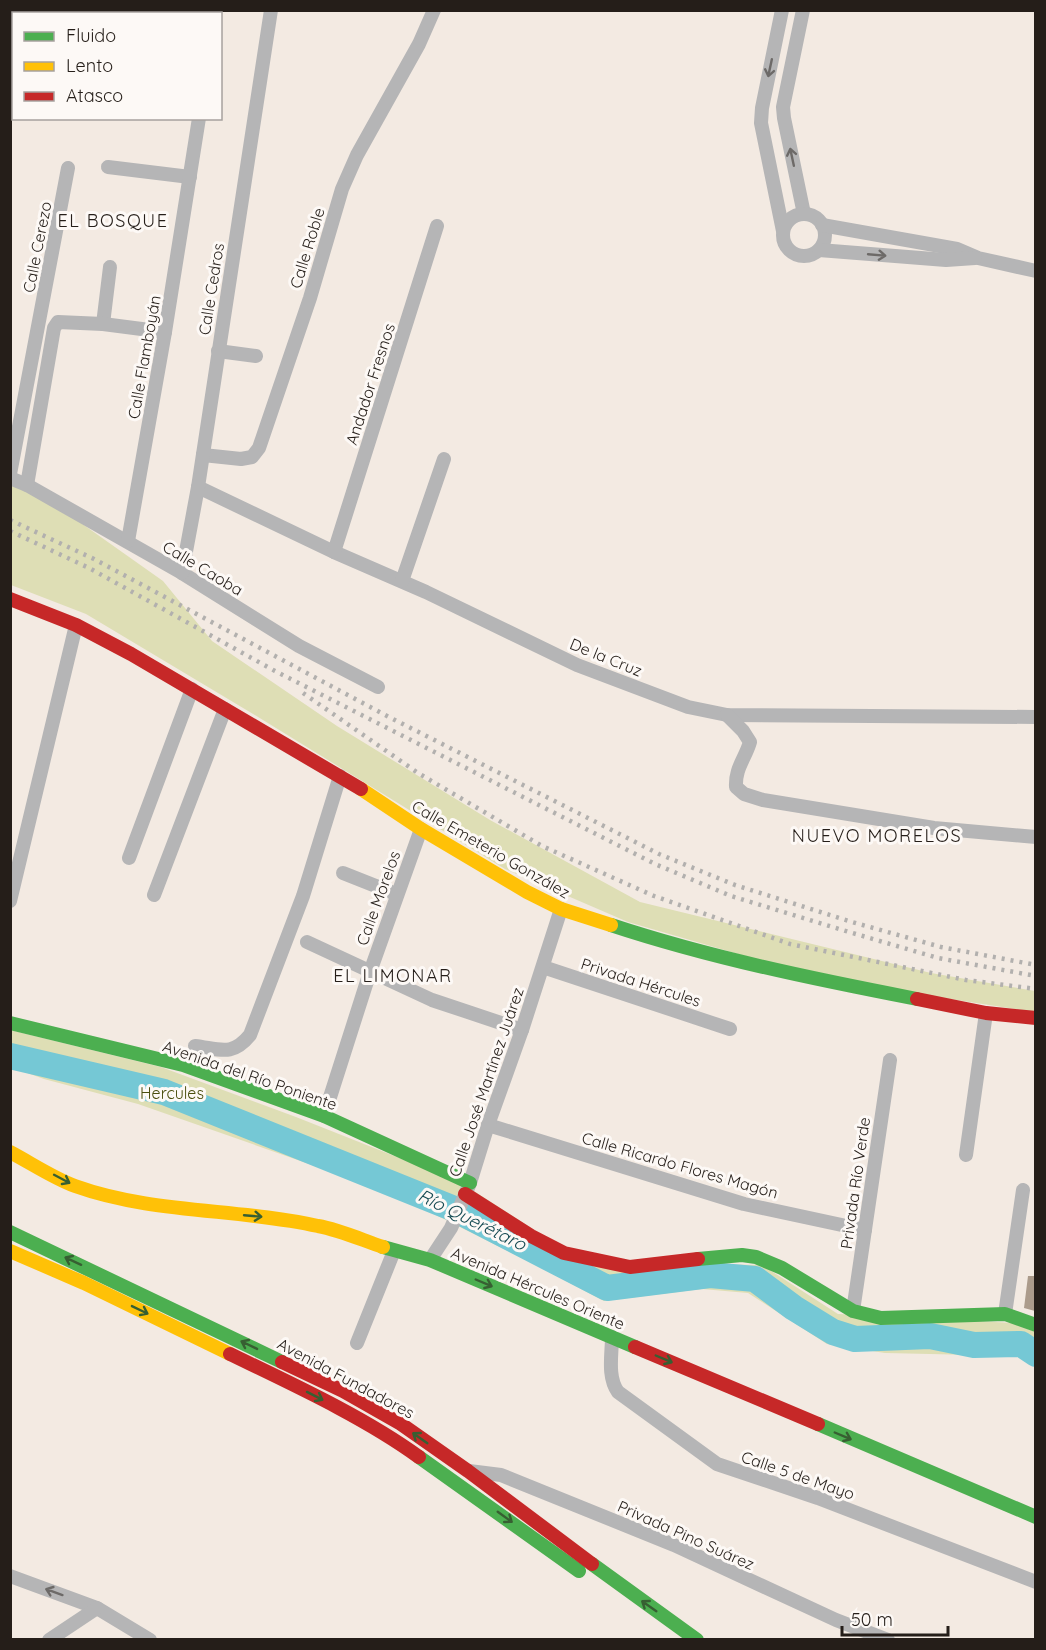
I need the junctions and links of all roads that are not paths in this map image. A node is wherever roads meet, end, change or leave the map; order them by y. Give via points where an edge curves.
1 (434, 10) edge
2 (782, 10) edge
3 (804, 10) edge
4 (272, 11) edge
5 (200, 120) edge
6 (108, 167) dead end
7 (68, 168) dead end
8 (190, 177) junction
9 (804, 214) junction
10 (822, 225) junction
11 (437, 226) dead end
12 (783, 231) junction
13 (819, 250) junction
14 (978, 258) junction
15 (110, 267) dead end
16 (1035, 271) edge
17 (103, 324) junction
18 (165, 332) junction
19 (218, 351) junction
20 (256, 356) dead end
21 (203, 455) junction
22 (444, 459) dead end
23 (10, 476) edge
24 (27, 485) junction
25 (198, 487) junction
26 (128, 542) junction
27 (334, 552) junction
28 (182, 573) junction
29 (402, 581) junction
30 (10, 599) edge
31 (76, 625) junction
32 (378, 687) dead end
33 (192, 689) junction
34 (225, 709) junction
35 (727, 715) junction
36 (1035, 717) edge
37 (340, 776) junction
38 (421, 829) junction
39 (1035, 837) edge
40 (129, 858) dead end
41 (343, 873) dead end
42 (396, 894) junction
43 (154, 895) dead end
44 (10, 901) edge
45 (561, 909) junction
46 (307, 942) dead end
47 (543, 967) junction
48 (370, 972) junction
49 (986, 1013) junction
50 (1035, 1018) edge
51 (10, 1023) edge
52 (729, 1029) dead end
53 (522, 1030) junction
54 (195, 1046) dead end
55 (890, 1060) dead end
56 (324, 1116) junction
57 (488, 1125) junction
58 (10, 1152) edge
59 (966, 1155) dead end
60 (1023, 1190) dead end
61 (465, 1194) junction
62 (866, 1230) junction
63 (10, 1232) edge
64 (10, 1251) edge
65 (394, 1251) junction
66 (430, 1260) junction
67 (853, 1311) junction
68 (1005, 1314) junction
69 (1035, 1325) edge
70 (612, 1337) junction
71 (357, 1343) dead end
72 (468, 1471) junction
73 (458, 1483) junction
74 (1035, 1517) edge
75 (10, 1576) edge
76 (1035, 1582) edge
77 (97, 1608) junction
78 (49, 1640) edge
79 (150, 1640) edge
80 (674, 1640) edge
81 (697, 1640) edge
82 (888, 1640) edge

1 - 21 street, Calle Roble via 342,189 259,448 252,457 241,459
2 -> 12 street via 762,123
9 -> 3 street via 783,107
4 - 19 street, Calle Cedros
5 - 8 street, Calle Flamboyán
6 - 8 street
7 - 23 street, Calle Cerezo
8 - 18 street, Calle Flamboyán
9 - 10 street via 815,217
9 - 12 street via 787,222
10 - 13 street via 824,243
10 - 14 street via 950,247
11 - 27 street, Andador Fresnos
12 - 13 street via 783,242 789,251 799,256
13 -> 14 street via 946,260
14 - 16 street
15 - 17 street
17 - 18 street
17 - 24 street via 66,321 58,322 54,328
18 - 26 street, Calle Flamboyán
19 - 20 street
19 - 21 street, Calle Cedros
21 - 25 street, Calle Cedros
22 - 29 street
23 - 24 street, Calle Caoba
24 - 26 street, Calle Caoba
25 - 27 street, De la Cruz
25 - 28 street, Calle Cedros
26 - 28 street, Calle Caoba
27 - 29 street, De la Cruz
28 - 32 street, Calle Caoba via 299,646
29 - 35 street, De la Cruz via 577,665 688,707
30 - 31 street, Calle Emeterio González
31 - 33 street, Calle Emeterio González
31 - 44 street
33 - 34 street, Calle Emeterio González
33 - 40 street
34 - 37 street, Calle Emeterio González
34 - 43 street
35 - 36 street, De la Cruz
35 - 39 street via 750,742 736,773 736,787 744,794 934,828
37 - 38 street, Calle Emeterio González
37 - 54 street via 303,896 250,1035 241,1046 230,1050
38 - 42 street, Calle Morelos
38 - 45 street, Calle Emeterio González
41 - 42 street
42 - 48 street, Calle Morelos
45 - 47 street, Calle José Martínez Juárez
45 - 49 street, Calle Emeterio González via 646,937 777,972
46 - 48 street
47 - 52 street, Privada Hércules
47 - 53 street, Calle José Martínez Juárez
48 - 53 street via 432,1000
48 - 56 street, Calle Morelos
49 - 50 street, Calle Emeterio González
49 - 59 street
51 - 56 street, Avenida del Río Poniente via 183,1065
53 - 57 street, Calle José Martínez Juárez
55 - 62 street, Privada Río Verde
56 - 61 street, Avenida del Río Poniente
57 - 61 street, Calle José Martínez Juárez
57 - 62 street, Calle Ricardo Flores Magón via 744,1204
58 -> 65 street, Avenida Hércules Oriente via 73,1185 113,1197 320,1226
60 - 68 street
61 - 66 street, Calle José Martínez Juárez
61 - 67 street, Avenida del Río Poniente via 564,1253 630,1267 741,1255 756,1257 782,1268
62 - 67 street, Privada Río Verde
72 -> 63 street, Avenida Fundadores via 401,1424 343,1391
64 -> 73 street, Avenida Fundadores via 322,1400 396,1440
65 - 66 street, Avenida Hércules Oriente
65 - 71 street
66 -> 70 street, Avenida Hércules Oriente
67 - 68 street, Avenida del Río Poniente via 881,1318
68 - 69 street, Avenida del Río Poniente
70 -> 74 street, Avenida Hércules Oriente
70 - 76 street, Calle 5 de Mayo via 611,1372 618,1392 717,1464 818,1498
72 - 73 street
81 -> 72 street, Avenida Fundadores
72 - 82 street, Privada Pino Suárez via 501,1475 674,1545
73 -> 80 street, Avenida Fundadores
77 -> 75 street
77 - 78 street
77 - 79 street

